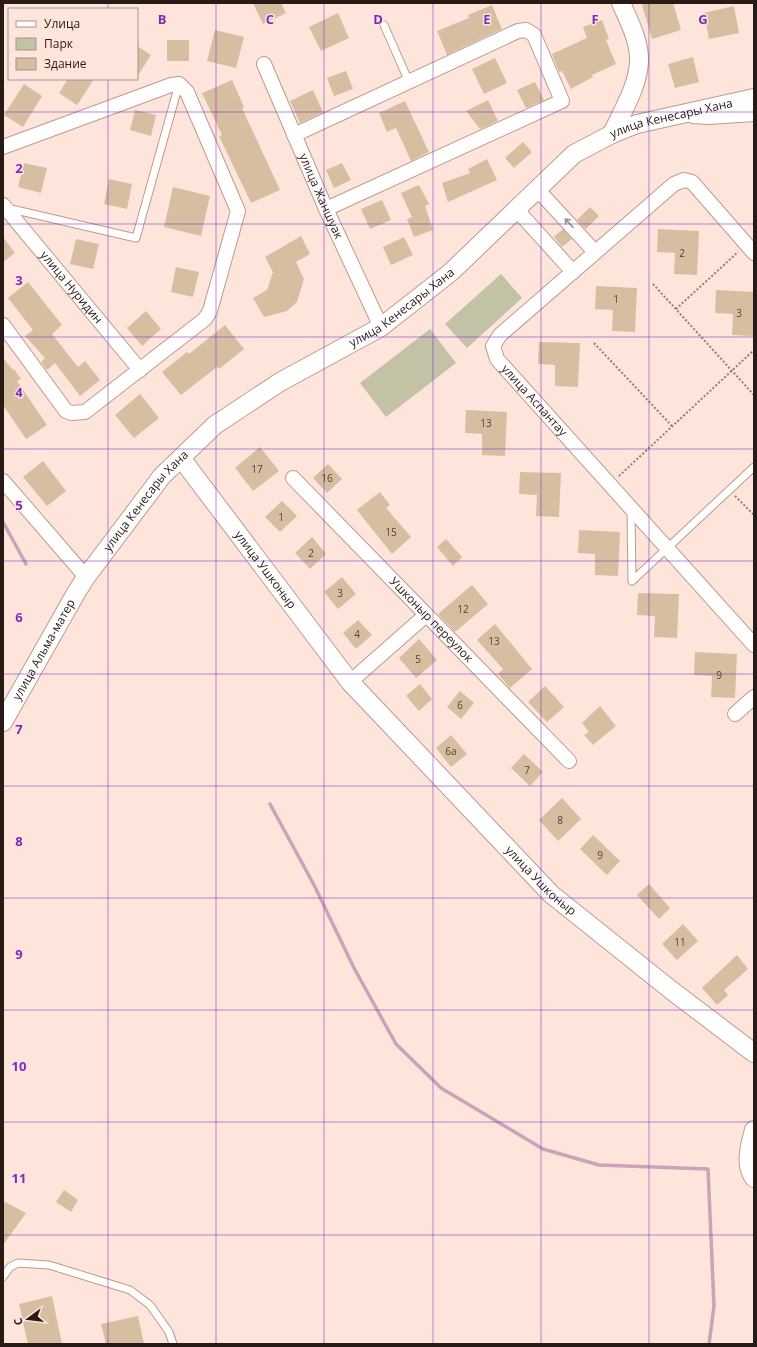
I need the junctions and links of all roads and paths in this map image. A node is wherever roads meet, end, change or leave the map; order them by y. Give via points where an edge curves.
1 (621, 3) edge
2 (384, 25) dead end
3 (264, 64) dead end
4 (409, 82) junction
5 (179, 84) junction
6 (754, 98) edge
7 (754, 114) edge
8 (682, 115) junction
9 (612, 134) junction
10 (294, 135) junction
11 (3, 147) edge
12 (538, 189) junction
13 (4, 206) edge
14 (326, 209) junction
15 (516, 209) junction
16 (750, 249) edge
17 (595, 252) junction
18 (573, 272) junction
19 (653, 284) dead end
20 (676, 309) junction
21 (3, 325) edge
22 (381, 326) junction
23 (594, 343) dead end
24 (754, 350) edge
25 (140, 370) junction
26 (732, 370) junction
27 (754, 395) edge
28 (672, 426) junction
29 (181, 458) junction
30 (754, 467) edge
31 (293, 478) dead end
32 (3, 481) edge
33 (611, 484) junction
34 (730, 490) junction
35 (631, 507) junction
36 (754, 515) edge
37 (667, 547) junction
38 (86, 578) junction
39 (426, 615) junction
40 (754, 645) edge
41 (350, 682) junction
42 (754, 697) edge
43 (735, 714) dead end
44 (3, 722) edge
45 (569, 761) dead end
46 (754, 1053) edge
47 (754, 1130) edge
48 (754, 1178) edge
49 (3, 1277) edge
50 (173, 1344) edge

1 - 9 street via 636,43 639,63 634,82
2 - 4 lane
3 - 10 street, улица Жаншуак
4 - 10 street
4 - 14 street via 518,31 526,30 534,35 562,101
5 - 11 street
5 - 13 lane via 136,238
5 - 25 street via 187,92 238,211 210,311 205,319
6 - 8 street, улица Кенесары Хана
7 - 8 street via 709,117
8 - 9 street, улица Кенесары Хана via 637,124
9 - 12 street, улица Кенесары Хана via 574,154
10 - 14 street, улица Жаншуак
12 - 15 street, улица Кенесары Хана
17 -> 12 street
13 - 25 street, улица Нуридин
14 - 22 street, улица Жаншуак
15 - 18 street
15 - 22 street, улица Кенесары Хана via 451,272
16 - 17 street, улица Аспантау via 692,182 684,180 674,184
16 - 20 path
17 - 18 street, улица Аспантау
18 - 33 street, улица Аспантау via 500,335 493,346 497,359
19 - 20 path
20 - 26 path
21 - 25 street via 66,411 72,413 85,412
22 - 29 street, улица Кенесары Хана via 267,390 215,425
23 - 28 path
24 - 26 path
26 - 27 path
26 - 28 path
28 - 33 path
29 - 38 street, улица Кенесары Хана via 162,476
29 - 41 street, улица Ушконыр
30 - 34 lane
31 - 39 street, Ушконыр переулок
32 - 38 street
33 - 35 street, улица Аспантау
34 - 36 path
34 - 37 lane
35 - 37 street, улица Аспантау
35 - 37 lane via 632,581
37 - 40 street, улица Аспантау
38 - 44 street, улица Альма-матер
39 - 41 street
39 - 45 street, Ушконыр переулок
41 - 46 street, улица Ушконыр via 551,894
42 - 43 street
47 - 48 street via 748,1150
49 - 50 lane via 10,1267 18,1263 49,1265 130,1290 150,1305 169,1332

